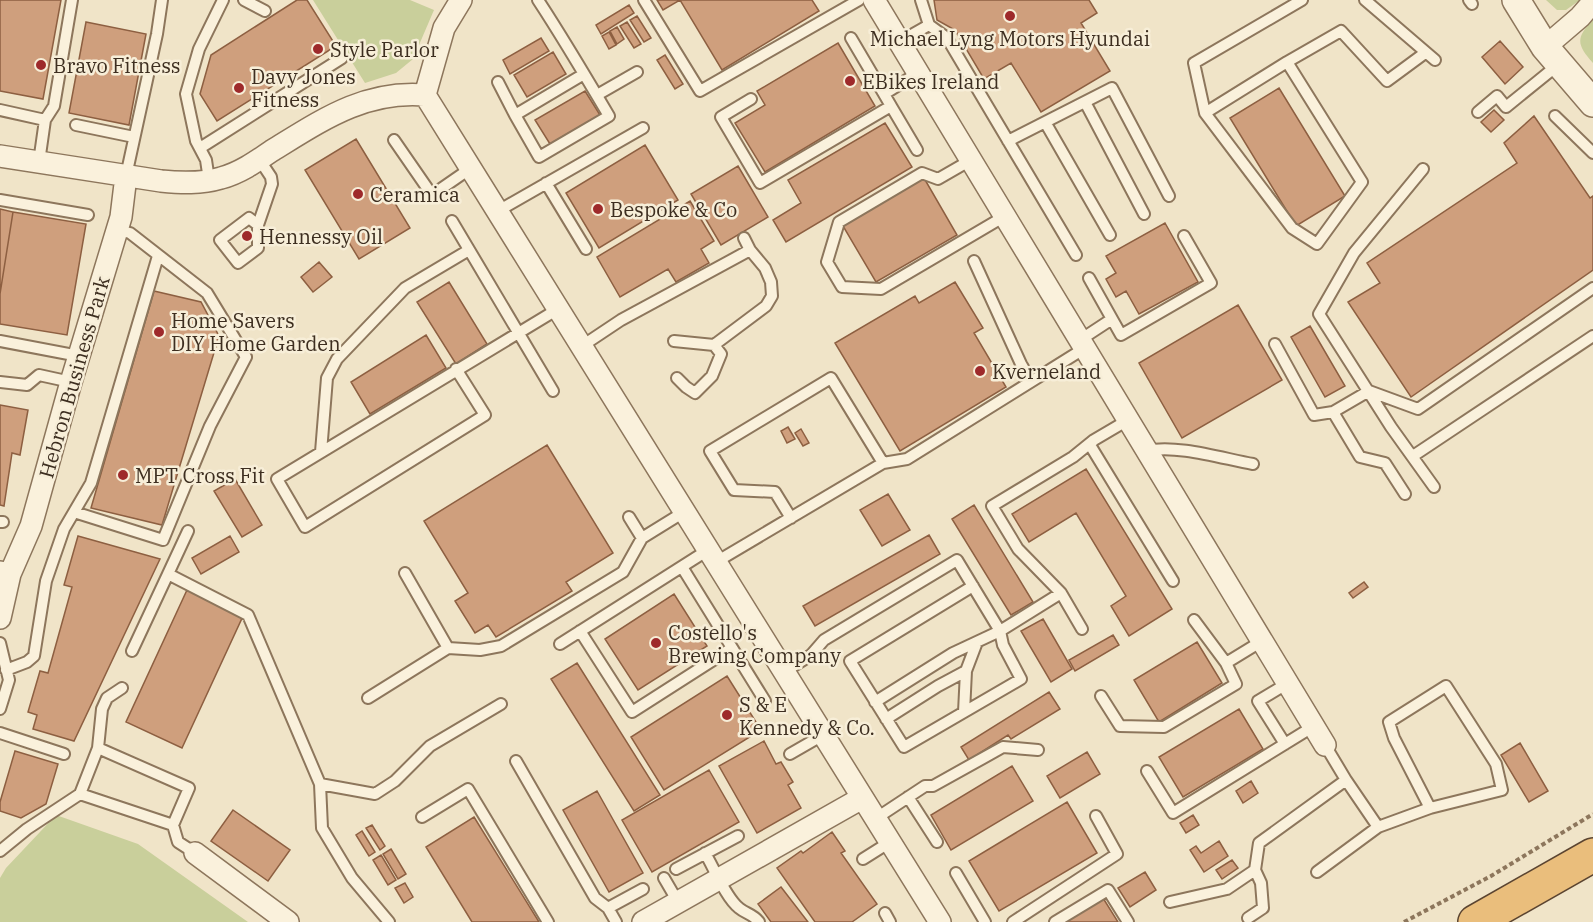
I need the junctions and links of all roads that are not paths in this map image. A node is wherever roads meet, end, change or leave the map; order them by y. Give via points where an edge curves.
1 (72, 0) edge
2 (162, 0) edge
3 (223, 0) edge
4 (244, 0) edge
5 (461, 0) edge
6 (538, 0) edge
7 (644, 0) edge
8 (859, 0) edge
9 (874, 0) edge
10 (921, 0) edge
11 (1302, 0) edge
12 (1365, 0) edge
13 (1516, 0) edge
14 (1593, 2) edge
15 (265, 10) dead end
16 (929, 25) junction
17 (851, 38) dead end
18 (899, 42) junction
19 (1425, 53) junction
20 (1552, 55) junction
21 (342, 58) dead end
22 (1435, 60) dead end
23 (1287, 62) junction
24 (636, 72) dead end
25 (918, 73) junction
26 (584, 74) junction
27 (498, 82) dead end
28 (884, 94) junction
29 (425, 95) junction
30 (597, 95) junction
31 (751, 99) dead end
32 (1085, 102) junction
33 (1593, 103) edge
34 (891, 106) junction
35 (0, 110) edge
36 (1478, 112) dead end
37 (1205, 113) junction
38 (515, 115) junction
39 (1555, 116) dead end
40 (45, 120) junction
41 (1045, 122) junction
42 (76, 125) dead end
43 (643, 128) dead end
44 (134, 137) junction
45 (394, 140) dead end
46 (1008, 141) junction
47 (200, 147) junction
48 (917, 150) dead end
49 (1593, 153) edge
50 (0, 156) edge
51 (259, 159) junction
52 (971, 160) junction
53 (39, 162) junction
54 (471, 168) junction
55 (1423, 169) dead end
56 (126, 176) junction
57 (209, 180) junction
58 (546, 183) junction
59 (1169, 196) dead end
60 (0, 200) edge
61 (498, 211) junction
62 (1144, 214) dead end
63 (88, 215) dead end
64 (1005, 216) junction
65 (452, 221) dead end
66 (258, 225) dead end
67 (117, 230) junction
68 (1110, 235) dead end
69 (1184, 236) dead end
70 (744, 238) dead end
71 (586, 249) dead end
72 (469, 250) junction
73 (750, 250) junction
74 (1076, 255) dead end
75 (158, 256) junction
76 (974, 261) dead end
77 (1089, 279) dead end
78 (1593, 288) edge
79 (558, 309) junction
80 (1112, 319) junction
81 (518, 333) junction
82 (1593, 336) edge
83 (0, 341) edge
84 (674, 341) dead end
85 (1082, 344) junction
86 (1275, 344) dead end
87 (714, 345) junction
88 (582, 346) junction
89 (79, 356) junction
90 (456, 369) junction
91 (677, 378) dead end
92 (1031, 381) junction
93 (0, 382) edge
94 (71, 382) junction
95 (553, 391) dead end
96 (1369, 391) junction
97 (1333, 412) junction
98 (1128, 420) junction
99 (1090, 445) junction
100 (1147, 451) junction
101 (321, 452) junction
102 (1413, 456) junction
103 (883, 463) junction
104 (1253, 464) dead end
105 (1434, 487) dead end
106 (1405, 494) dead end
107 (74, 512) junction
108 (684, 512) junction
109 (629, 517) dead end
110 (790, 518) junction
111 (188, 531) dead end
112 (642, 538) junction
113 (712, 556) junction
114 (682, 567) junction
115 (5, 573) edge
116 (405, 573) dead end
117 (168, 574) junction
118 (1173, 581) dead end
119 (973, 586) junction
120 (1061, 593) junction
121 (0, 618) edge
122 (1194, 620) dead end
123 (1082, 629) dead end
124 (580, 631) junction
125 (1000, 631) junction
126 (1262, 641) junction
127 (977, 642) junction
128 (0, 643) edge
129 (560, 644) dead end
130 (448, 648) junction
131 (732, 648) junction
132 (132, 651) dead end
133 (1226, 663) junction
134 (6, 670) junction
135 (966, 671) junction
136 (784, 672) junction
137 (1288, 683) junction
138 (122, 688) dead end
139 (1101, 696) dead end
140 (368, 698) dead end
141 (765, 701) dead end
142 (875, 702) junction
143 (501, 704) dead end
144 (0, 709) edge
145 (964, 712) junction
146 (886, 719) junction
147 (1314, 726) junction
148 (0, 733) edge
149 (823, 735) junction
150 (1285, 744) junction
151 (1326, 745) joint
152 (98, 748) junction
153 (1038, 750) dead end
154 (64, 754) dead end
155 (790, 754) dead end
156 (516, 761) dead end
157 (1147, 771) dead end
158 (1346, 780) junction
159 (320, 784) junction
160 (80, 794) junction
161 (908, 797) junction
162 (862, 798) junction
163 (1430, 808) junction
164 (1096, 816) dead end
165 (422, 817) dead end
166 (875, 819) junction
167 (173, 825) junction
168 (1377, 827) junction
169 (738, 836) dead end
170 (890, 842) junction
171 (937, 842) dead end
172 (0, 851) edge
173 (195, 853) joint
174 (705, 853) junction
175 (1593, 855) edge
176 (863, 859) dead end
177 (676, 869) dead end
178 (1256, 870) junction
179 (1317, 872) dead end
180 (956, 873) dead end
181 (664, 878) dead end
182 (720, 879) junction
183 (643, 889) dead end
184 (1170, 902) dead end
185 (678, 903) junction
186 (608, 908) junction
187 (1248, 918) dead end
188 (288, 922) edge
189 (389, 922) edge
190 (548, 922) edge
191 (616, 922) edge
192 (644, 922) edge
193 (759, 922) edge
194 (940, 922) edge
195 (985, 922) edge
196 (1013, 922) edge
197 (1055, 922) edge
198 (1128, 922) edge
199 (1475, 922) edge

1 - 40 lane via 54,106
2 - 44 lane
3 - 47 lane via 199,49 186,94
4 - 15 lane
5 - 29 street via 444,28
6 - 26 lane
7 - 8 lane via 700,91
9 - 18 street
10 - 16 lane
11 - 37 lane via 1194,63
12 - 19 lane
13 - 20 street
14 - 20 street
16 - 18 lane
16 - 46 lane via 947,38
17 - 28 lane
18 - 25 street
19 - 22 lane
19 - 23 lane via 1387,81 1341,31
20 - 33 street
20 - 36 lane via 1506,106 1497,96
21 - 47 lane
23 - 37 lane
23 - 37 lane via 1362,182 1317,244 1292,228
24 - 30 lane
25 - 28 lane
25 - 52 street
26 - 30 lane
26 - 38 lane
27 - 38 lane
28 - 34 lane
29 - 51 street via 407,93 357,103 328,115
29 - 54 street
30 - 38 lane via 609,116 539,157
31 - 34 lane via 721,117 760,183
32 - 41 lane
32 - 59 lane via 1112,88
32 - 62 lane
34 - 48 lane
35 - 40 lane
39 - 49 lane
40 - 53 lane
41 - 46 lane
41 - 68 lane
42 - 44 lane
43 - 58 lane
44 - 56 lane
45 - 54 lane via 432,195
46 - 74 lane
47 - 57 lane
50 - 53 street
51 - 57 street via 241,171
51 - 66 lane via 272,184
52 - 64 street
52 - 64 lane via 938,179 922,173 839,222 827,262 842,287 881,289
53 - 56 street
54 - 61 street
55 - 96 lane via 1354,253 1319,314
56 - 57 street via 183,183
56 - 67 street, Hebron Business Park
58 - 61 lane
58 - 71 lane
60 - 63 lane
61 - 79 street
64 - 85 street
65 - 72 lane
67 - 75 lane via 130,233
67 - 89 street, Hebron Business Park
69 - 80 lane via 1211,283 1120,335
70 - 73 lane
72 - 81 lane
72 - 101 lane via 405,288 337,359 327,378
73 - 87 lane via 765,268 772,296 766,306
73 - 88 lane via 621,320
75 - 107 lane via 91,483
75 - 107 lane via 207,293 246,357 210,426 163,540
76 - 92 lane
77 - 80 lane
78 - 96 lane via 1418,409
79 - 81 lane
79 - 88 street
80 - 85 lane
81 - 90 lane
81 - 95 lane
82 - 102 lane
83 - 89 lane
84 - 87 lane
85 - 92 lane
85 - 98 street
86 - 97 lane via 1314,415
87 - 91 lane via 721,354 712,376 695,393
88 - 108 street
89 - 94 street, Hebron Business Park
90 - 101 lane
90 - 101 lane via 484,415 306,527 277,479
92 - 103 lane via 907,459
93 - 94 lane via 27,385 39,375
94 - 115 street, Hebron Business Park via 31,526
96 - 97 lane
96 - 102 lane
97 - 106 lane via 1360,457 1385,463
98 - 99 lane
98 - 100 street
99 - 118 lane
99 - 120 lane via 992,506 1018,549
100 - 104 lane via 1175,450
100 - 126 street
102 - 105 lane
103 - 110 lane
103 - 110 lane via 831,378 710,451 734,490 775,492
107 - 134 lane via 46,580 34,656
108 - 112 lane
108 - 113 street
109 - 112 lane
110 - 113 lane
111 - 117 lane
112 - 130 lane via 622,573 501,645 480,650
113 - 114 lane
113 - 136 street
114 - 124 lane
114 - 131 lane
115 - 121 street, Hebron Business Park
116 - 130 lane
117 - 132 lane
117 - 159 lane via 248,615
119 - 125 lane
119 - 136 lane via 957,560 824,640 811,655
119 - 142 lane via 850,661
120 - 123 lane
120 - 125 lane
122 - 133 lane
124 - 129 lane
124 - 131 lane via 632,712
125 - 127 lane
125 - 145 lane via 1021,679
126 - 133 lane
126 - 137 street
127 - 135 lane
127 - 142 lane
128 - 134 lane
130 - 140 lane
131 - 141 lane
133 - 139 lane via 1236,684 1164,727 1120,726
134 - 144 lane via 9,680
135 - 145 lane
135 - 146 lane
136 - 149 street
137 - 147 street
137 - 150 lane via 1258,701
138 - 152 lane via 107,698 102,709
142 - 146 lane
143 - 159 lane via 430,746 395,781 375,794
145 - 146 lane via 903,747
147 - 150 lane
147 - 151 street
148 - 154 lane
149 - 155 lane
149 - 162 street
150 - 157 lane via 1173,813
151 - 158 lane
152 - 160 lane
152 - 167 lane via 189,788
153 - 161 lane via 1003,747
156 - 186 lane via 595,898
158 - 168 lane
158 - 178 lane via 1259,843
159 - 189 lane via 322,828 352,878
160 - 167 lane
160 - 172 lane
161 - 166 lane
161 - 171 lane
162 - 166 street
162 - 182 street
163 - 163 lane via 1502,790 1496,764 1446,686 1389,722
163 - 168 lane
164 - 196 lane via 1117,854
165 - 190 lane via 468,789
166 - 170 street
167 - 173 lane via 178,842
168 - 179 lane
169 - 174 lane
170 - 176 lane
170 - 194 street
173 - 188 street
174 - 177 lane
174 - 182 lane
175 - 199 highway
178 - 184 lane via 1227,889
178 - 187 lane via 1263,908
180 - 195 lane
181 - 185 lane
182 - 185 street
182 - 193 lane via 739,908
183 - 186 lane
185 - 192 street
186 - 191 lane
197 - 198 lane via 1108,890

